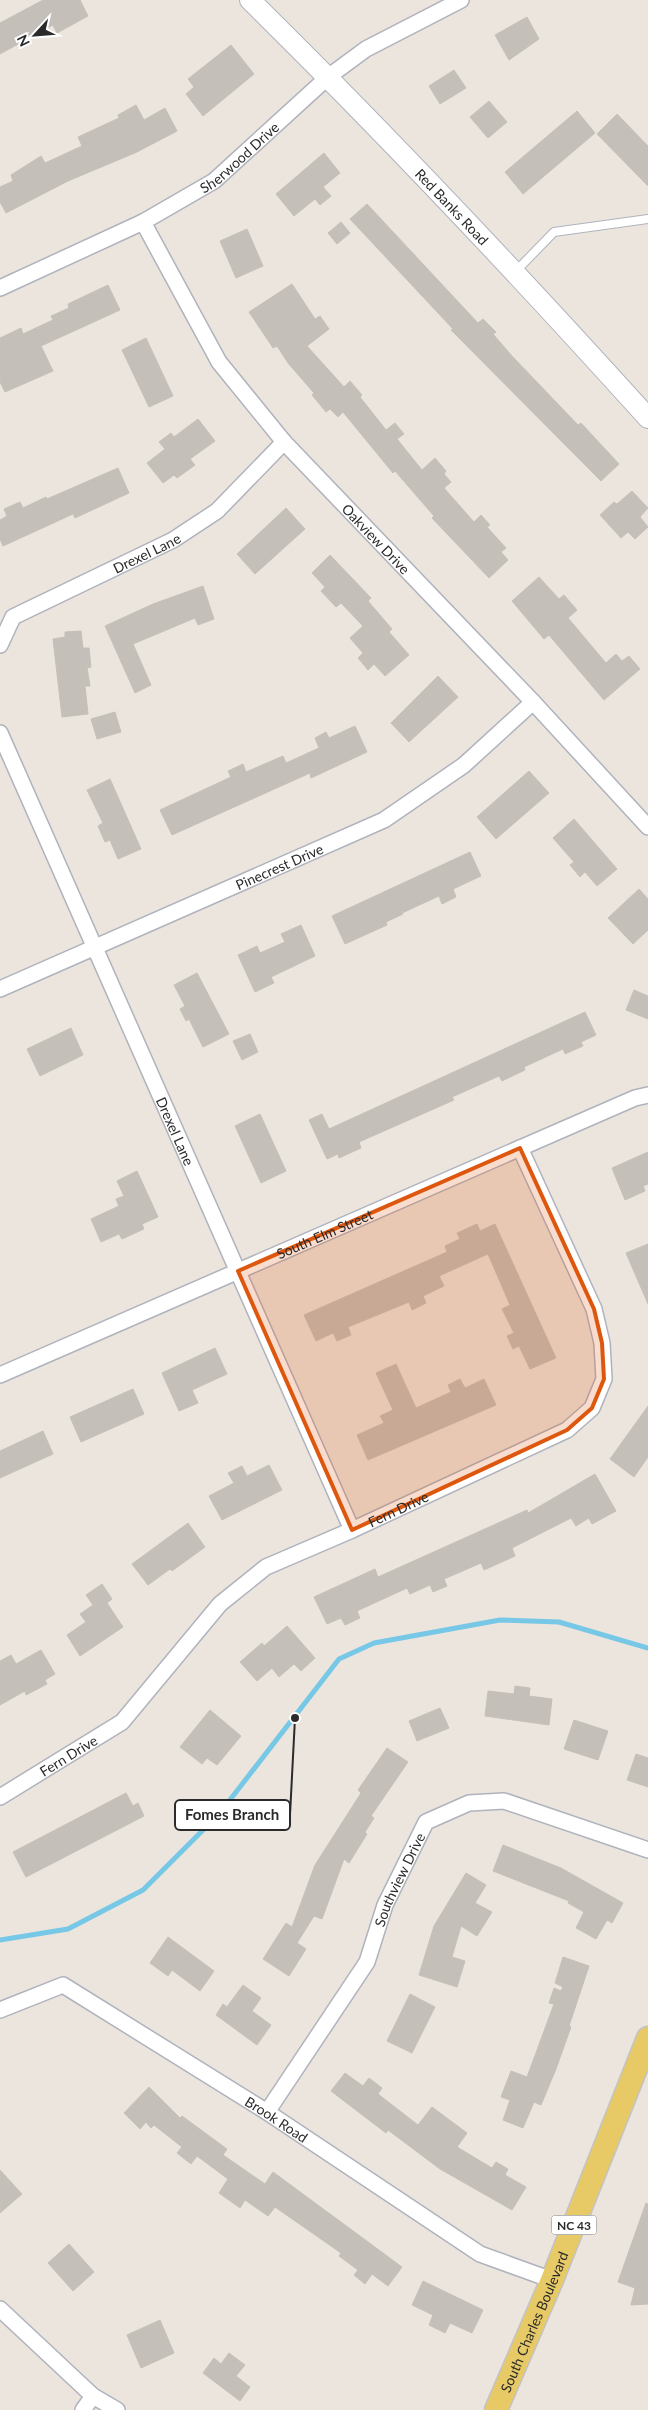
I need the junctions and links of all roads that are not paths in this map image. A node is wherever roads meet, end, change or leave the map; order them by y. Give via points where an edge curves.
1 (250, 0) edge
2 (460, 0) edge
3 (328, 78) junction
4 (648, 219) edge
5 (143, 222) junction
6 (516, 271) junction
7 (0, 288) edge
8 (648, 418) edge
9 (284, 442) junction
10 (0, 644) edge
11 (533, 702) junction
12 (0, 733) edge
13 (647, 824) edge
14 (96, 947) junction
15 (0, 989) edge
16 (648, 1095) edge
17 (520, 1148) junction
18 (238, 1271) junction
19 (0, 1375) edge
20 (352, 1530) junction
21 (0, 1797) edge
22 (648, 1850) edge
23 (0, 2010) edge
24 (648, 2038) edge
25 (267, 2112) junction
26 (552, 2280) junction
27 (0, 2310) edge
28 (93, 2396) junction
29 (83, 2410) edge
30 (117, 2410) edge
31 (496, 2410) edge

1 - 3 street, Red Banks Road
2 - 3 street, Sherwood Drive via 366,49
3 - 5 street, Sherwood Drive via 214,181
3 - 6 street, Red Banks Road
4 - 6 lane via 554,232
5 - 7 street, Sherwood Drive
5 - 9 street, Oakview Drive via 219,362
6 - 8 street, Red Banks Road
9 - 10 street, Drexel Lane via 217,511 173,540 13,617
9 - 11 street, Oakview Drive
11 - 13 street, Oakview Drive
11 - 14 street, Pinecrest Drive via 464,765 384,820
12 - 14 street, Drexel Lane
14 - 15 street, Pinecrest Drive
14 - 18 street, Drexel Lane
16 - 17 street, South Elm Street
17 - 18 street, South Elm Street
17 - 20 street, Fern Drive via 594,1308 602,1343 604,1379 592,1408 567,1430
18 - 19 street, South Elm Street
18 - 20 street, Drexel Lane
20 - 21 street, Fern Drive via 266,1567 220,1604 122,1722
22 - 25 street, Southview Drive via 504,1801 469,1803 426,1822 385,1905 367,1962
23 - 25 street, Brook Road via 63,1985
24 - 26 main road, South Charles Boulevard / NC 43
25 - 26 street, Brook Road via 480,2254
26 - 31 main road, South Charles Boulevard / NC 43
27 - 28 street
28 - 29 street
28 - 30 street

